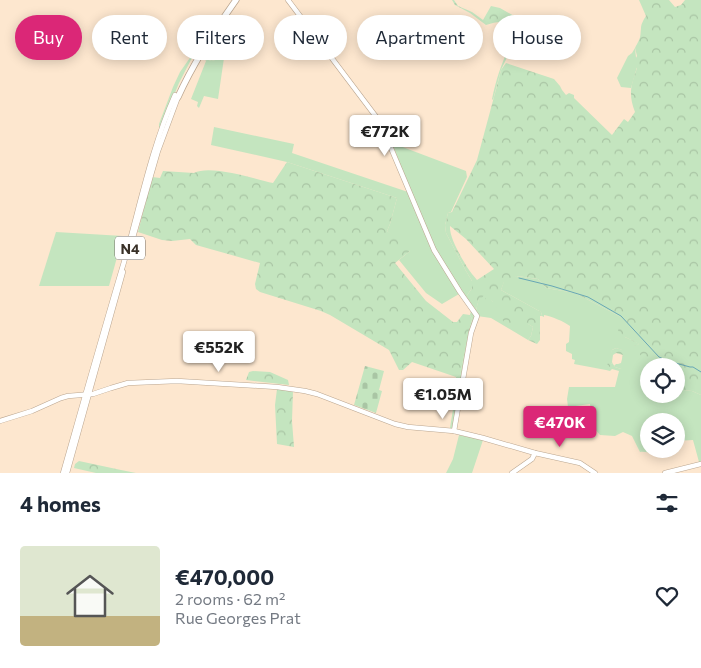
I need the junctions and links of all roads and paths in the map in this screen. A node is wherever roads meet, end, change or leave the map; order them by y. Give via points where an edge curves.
1 (232, 0) edge
2 (236, 0) edge
3 (288, 0) edge
4 (177, 96) junction
5 (87, 395) junction
6 (0, 421) edge
7 (454, 431) junction
8 (535, 453) junction
9 (701, 464) edge
10 (63, 473) edge
11 (66, 473) edge
12 (512, 473) edge
13 (595, 473) edge
14 (665, 473) edge

1 - 4 highway, N4 via 202,45
2 - 4 highway, N4 via 204,47
3 - 7 street via 380,122 434,250 477,316 471,333
4 - 5 street, N4 via 152,158
5 - 6 street via 61,398
5 - 7 street via 128,383 145,382 277,387 318,394 395,424
5 - 10 street, N4
5 - 11 street, N4
7 - 8 street
8 - 12 street via 532,459
8 - 13 street via 580,462
9 - 14 street

